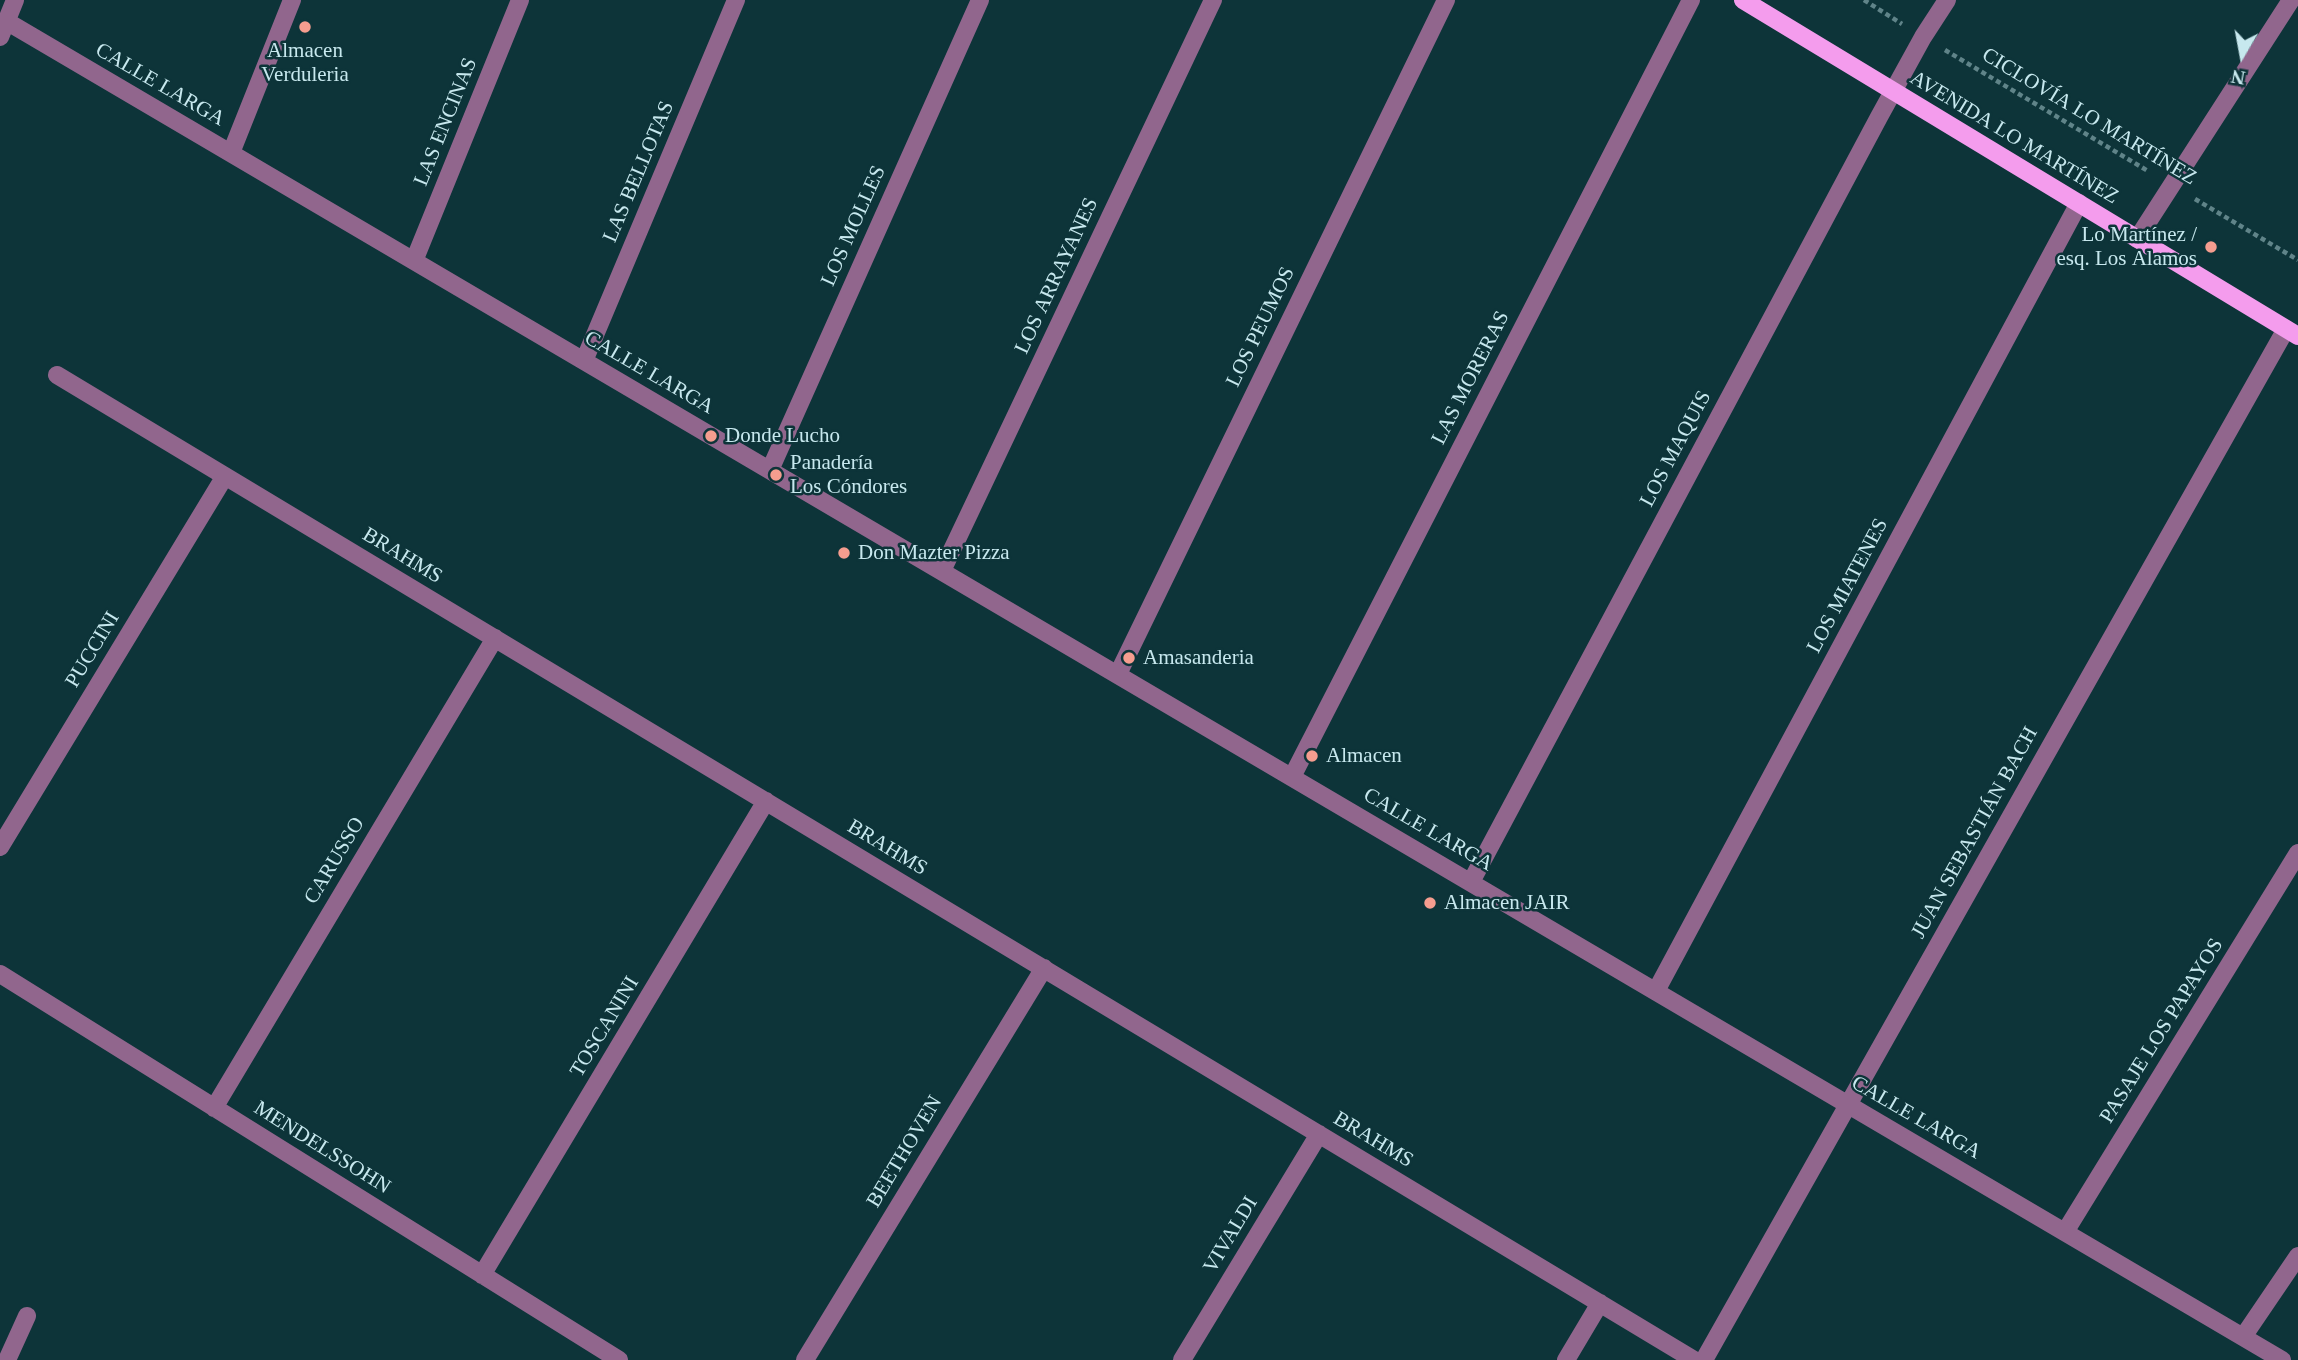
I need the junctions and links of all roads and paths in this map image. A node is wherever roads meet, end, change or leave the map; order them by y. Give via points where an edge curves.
1 (15, 0) edge
2 (292, 0) edge
3 (520, 0) edge
4 (736, 0) edge
5 (979, 0) edge
6 (1213, 0) edge
7 (1446, 0) edge
8 (1691, 0) edge
9 (1743, 0) edge
10 (1864, 0) edge
11 (1947, 0) edge
12 (2291, 0) edge
13 (3, 29) edge
14 (1923, 37) junction
15 (1893, 90) junction
16 (231, 153) junction
17 (2172, 185) junction
18 (2079, 203) junction
19 (2137, 239) junction
20 (2298, 260) edge
21 (414, 261) junction
22 (2292, 332) edge
23 (584, 361) junction
24 (57, 375) dead end
25 (770, 470) junction
26 (225, 476) junction
27 (942, 571) junction
28 (495, 638) junction
29 (1118, 674) junction
30 (1292, 777) junction
31 (766, 801) junction
32 (0, 847) edge
33 (2298, 853) edge
34 (1471, 882) junction
35 (1044, 968) junction
36 (0, 974) edge
37 (1656, 991) junction
38 (1848, 1104) junction
39 (214, 1108) junction
40 (1319, 1134) junction
41 (2065, 1232) junction
42 (2298, 1256) edge
43 (482, 1275) junction
44 (1600, 1303) junction
45 (27, 1316) dead end
46 (2243, 1337) junction
47 (7, 1360) edge
48 (619, 1360) edge
49 (805, 1360) edge
50 (1182, 1360) edge
51 (1566, 1360) edge
52 (1694, 1360) edge
53 (1704, 1360) edge
54 (2282, 1360) edge

1 - 13 street
2 - 16 street
3 - 21 street, LAS ENCINAS
4 - 23 street, LAS BELLOTAS
5 - 25 street, LOS MOLLES
6 - 27 street, LOS ARRAYANES
7 - 29 street, LOS PEUMOS
8 - 30 street, LAS MORERAS
9 - 15 main road, AVENIDA LO MARTÍNEZ
10 - 14 path, CICLOVÍA LO MARTÍNEZ
11 - 14 street, LOS MAQUIS
12 - 17 street
13 - 16 street, CALLE LARGA
14 - 15 street, LOS MAQUIS
14 - 17 path, CICLOVÍA LO MARTÍNEZ
15 - 18 main road, AVENIDA LO MARTÍNEZ
15 - 34 street, LOS MAQUIS
16 - 21 street, CALLE LARGA
17 - 19 street
17 - 20 path, CICLOVÍA LO MARTÍNEZ
18 - 19 main road, AVENIDA LO MARTÍNEZ
18 - 37 street, LOS MIATENES
19 - 22 main road, AVENIDA LO MARTÍNEZ
21 - 23 street, CALLE LARGA
22 - 38 street, JUAN SEBASTIÁN BACH
23 - 25 street, CALLE LARGA
24 - 26 street, BRAHMS
25 - 27 street, CALLE LARGA
26 - 28 street, BRAHMS
26 - 32 street, PUCCINI
27 - 29 street, CALLE LARGA
28 - 31 street, BRAHMS
28 - 39 street, CARUSSO
29 - 30 street, CALLE LARGA
30 - 34 street, CALLE LARGA
31 - 35 street, BRAHMS
31 - 43 street, TOSCANINI
33 - 41 street, PASAJE LOS PAPAYOS
34 - 37 street, CALLE LARGA
35 - 40 street, BRAHMS
35 - 49 street, BEETHOVEN
36 - 39 street, MENDELSSOHN
37 - 38 street, CALLE LARGA
38 - 41 street, CALLE LARGA
38 - 53 street, JUAN SEBASTIÁN BACH
39 - 43 street, MENDELSSOHN
40 - 44 street, BRAHMS
40 - 50 street, VIVALDI
41 - 46 street, CALLE LARGA
42 - 46 street
43 - 48 street, MENDELSSOHN
44 - 51 street
44 - 52 street, BRAHMS
45 - 47 street
46 - 54 street, CALLE LARGA

